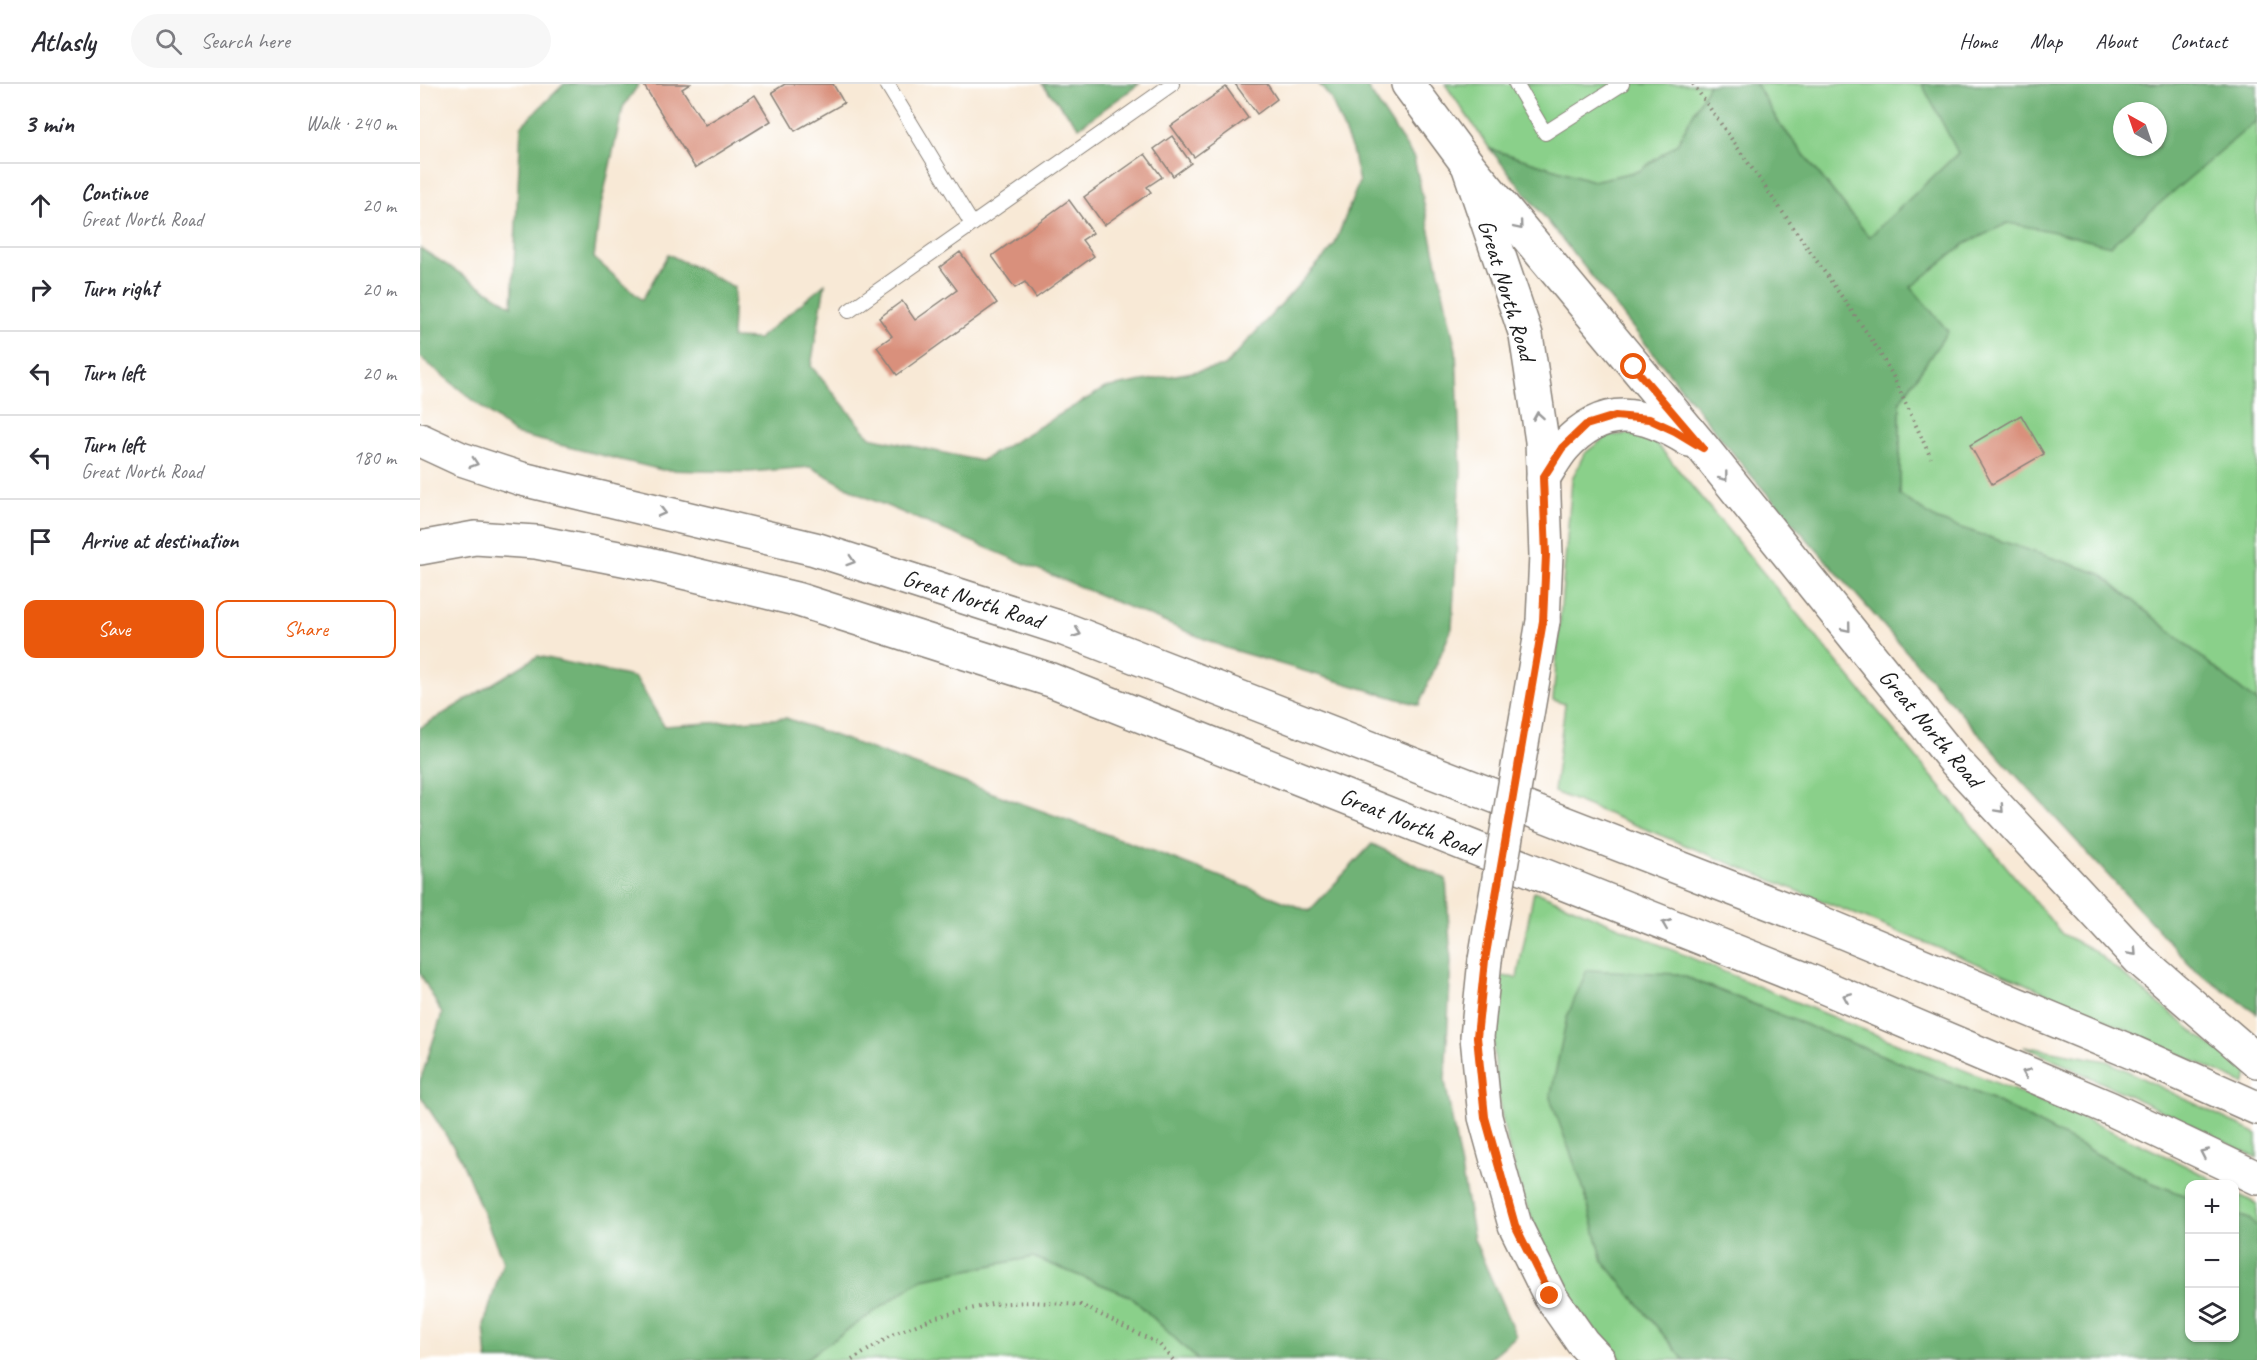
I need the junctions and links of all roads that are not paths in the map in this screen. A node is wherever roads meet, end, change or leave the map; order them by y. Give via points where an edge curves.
1 (887, 84) edge
2 (1172, 84) edge
3 (1408, 84) edge
4 (1516, 84) edge
5 (1594, 84) edge
6 (1622, 84) edge
7 (1602, 96) junction
8 (1468, 165) junction
9 (972, 224) junction
10 (849, 310) dead end
11 (420, 440) edge
12 (1703, 448) junction
13 (1543, 478) junction
14 (420, 548) edge
15 (2257, 1061) edge
16 (2257, 1108) edge
17 (2257, 1178) edge
18 (1599, 1360) edge

1 - 9 lane
2 - 9 lane
3 - 8 main road, Great North Road
4 - 7 lane via 1545,133
5 - 7 lane
6 - 7 lane
8 -> 12 main road, Great North Road
13 -> 8 main road, Great North Road via 1542,441 1526,335
9 - 10 lane
11 -> 16 main road, Great North Road via 461,459 522,479 815,549 1064,628 1819,922
12 - 13 main road via 1649,419 1615,416 1586,425 1562,448
12 -> 15 main road, Great North Road via 1954,760 2139,959
13 - 18 main road, Great North Road, bridge via 1543,621 1485,960 1477,1037 1485,1117 1515,1225 1550,1296
17 -> 14 main road, Great North Road via 2109,1108 1805,979 1051,680 796,599 649,564 536,542 475,538

